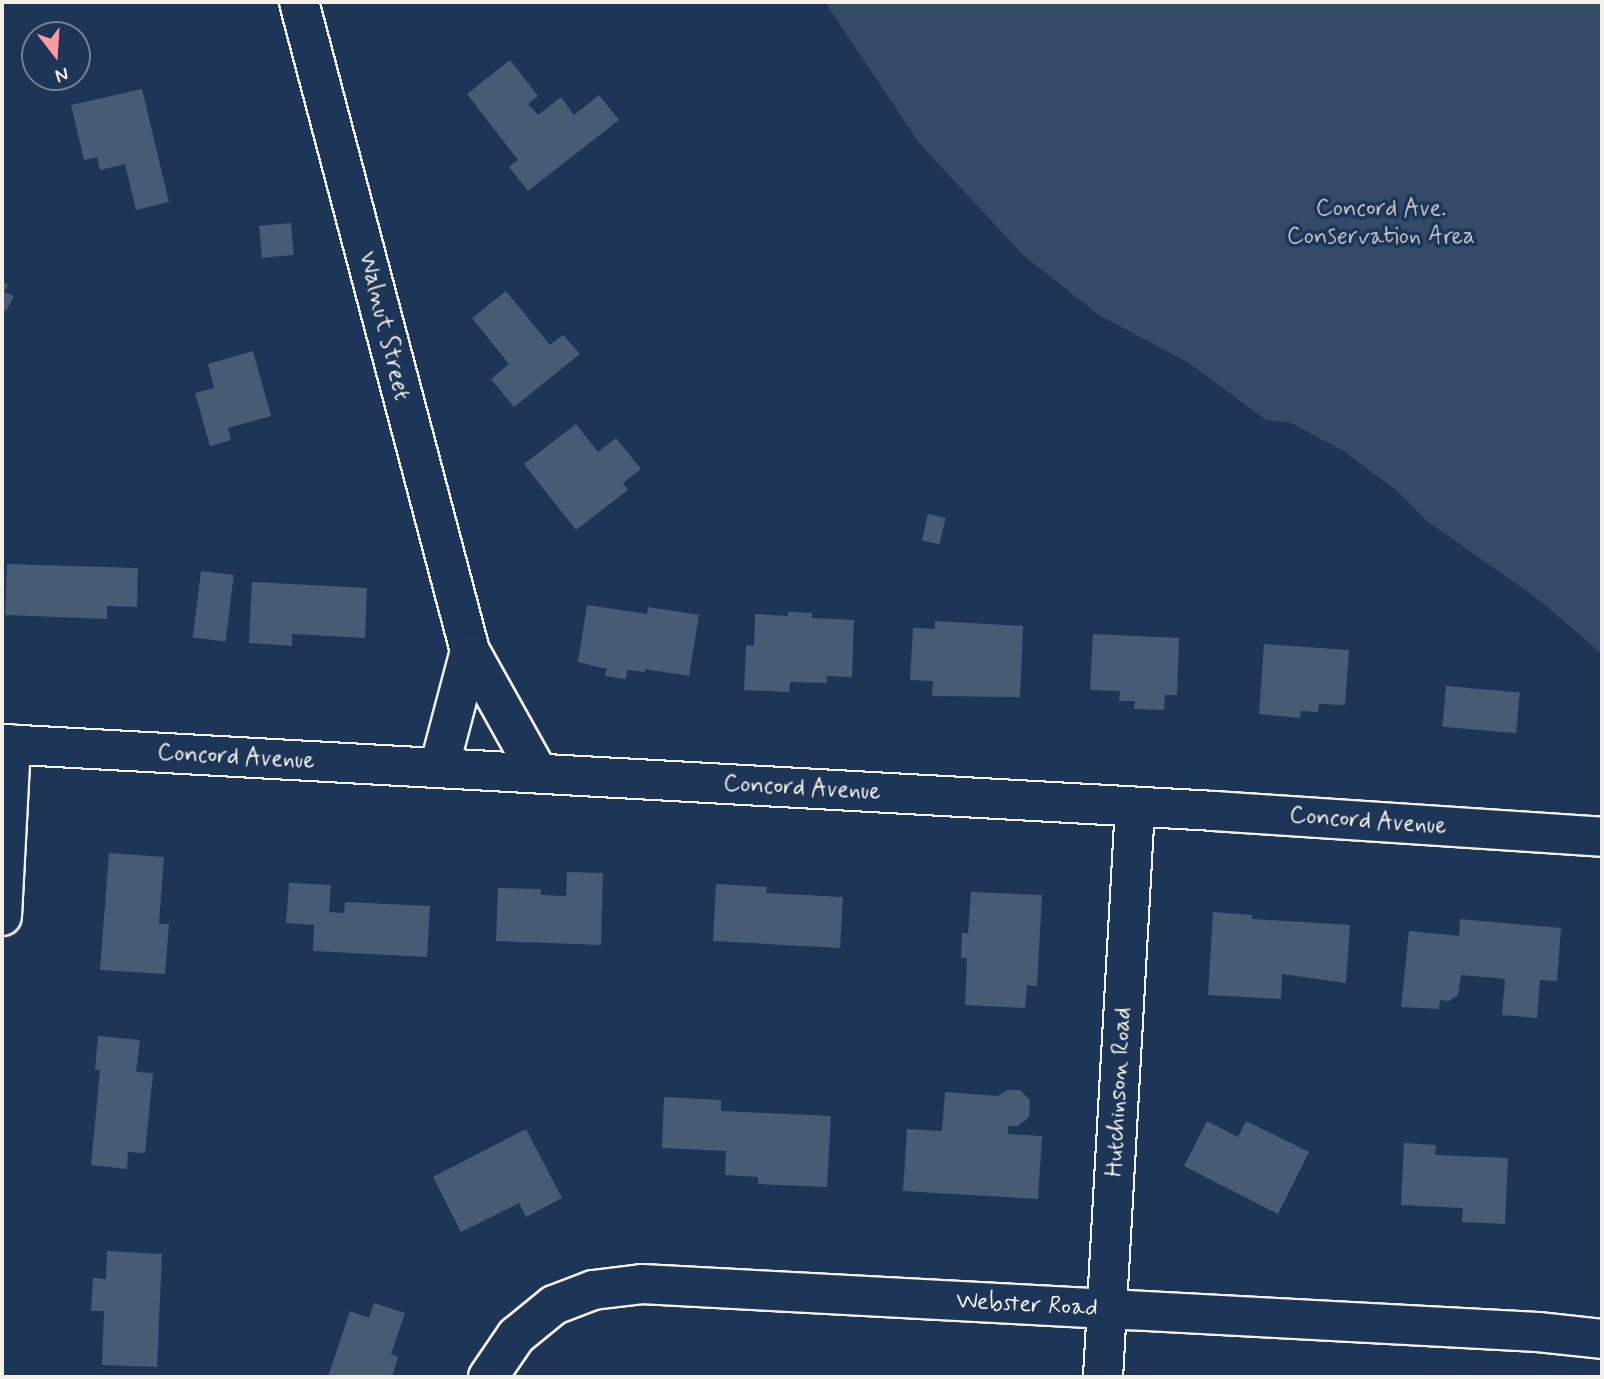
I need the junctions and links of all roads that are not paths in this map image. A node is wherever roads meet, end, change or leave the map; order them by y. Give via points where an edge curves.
1 (299, 2) edge
2 (470, 651) junction
3 (7, 744) edge
4 (439, 768) junction
5 (538, 773) junction
6 (1135, 807) junction
7 (1602, 837) edge
8 (2, 916) edge
9 (1107, 1308) junction
10 (1602, 1339) edge
11 (488, 1377) edge
12 (1103, 1377) edge

1 - 2 street, Walnut Street
2 - 4 street, Walnut Street
2 - 5 street, Walnut Street
3 - 4 street, Concord Avenue
3 - 8 street
4 - 5 street, Concord Avenue
5 - 6 street, Concord Avenue
6 - 7 street, Concord Avenue
6 - 9 street, Hutchinson Road
9 - 10 street, Webster Road
9 - 11 street, Webster Road via 617,1286 571,1297 540,1314 511,1342
9 - 12 street, Hutchinson Road

